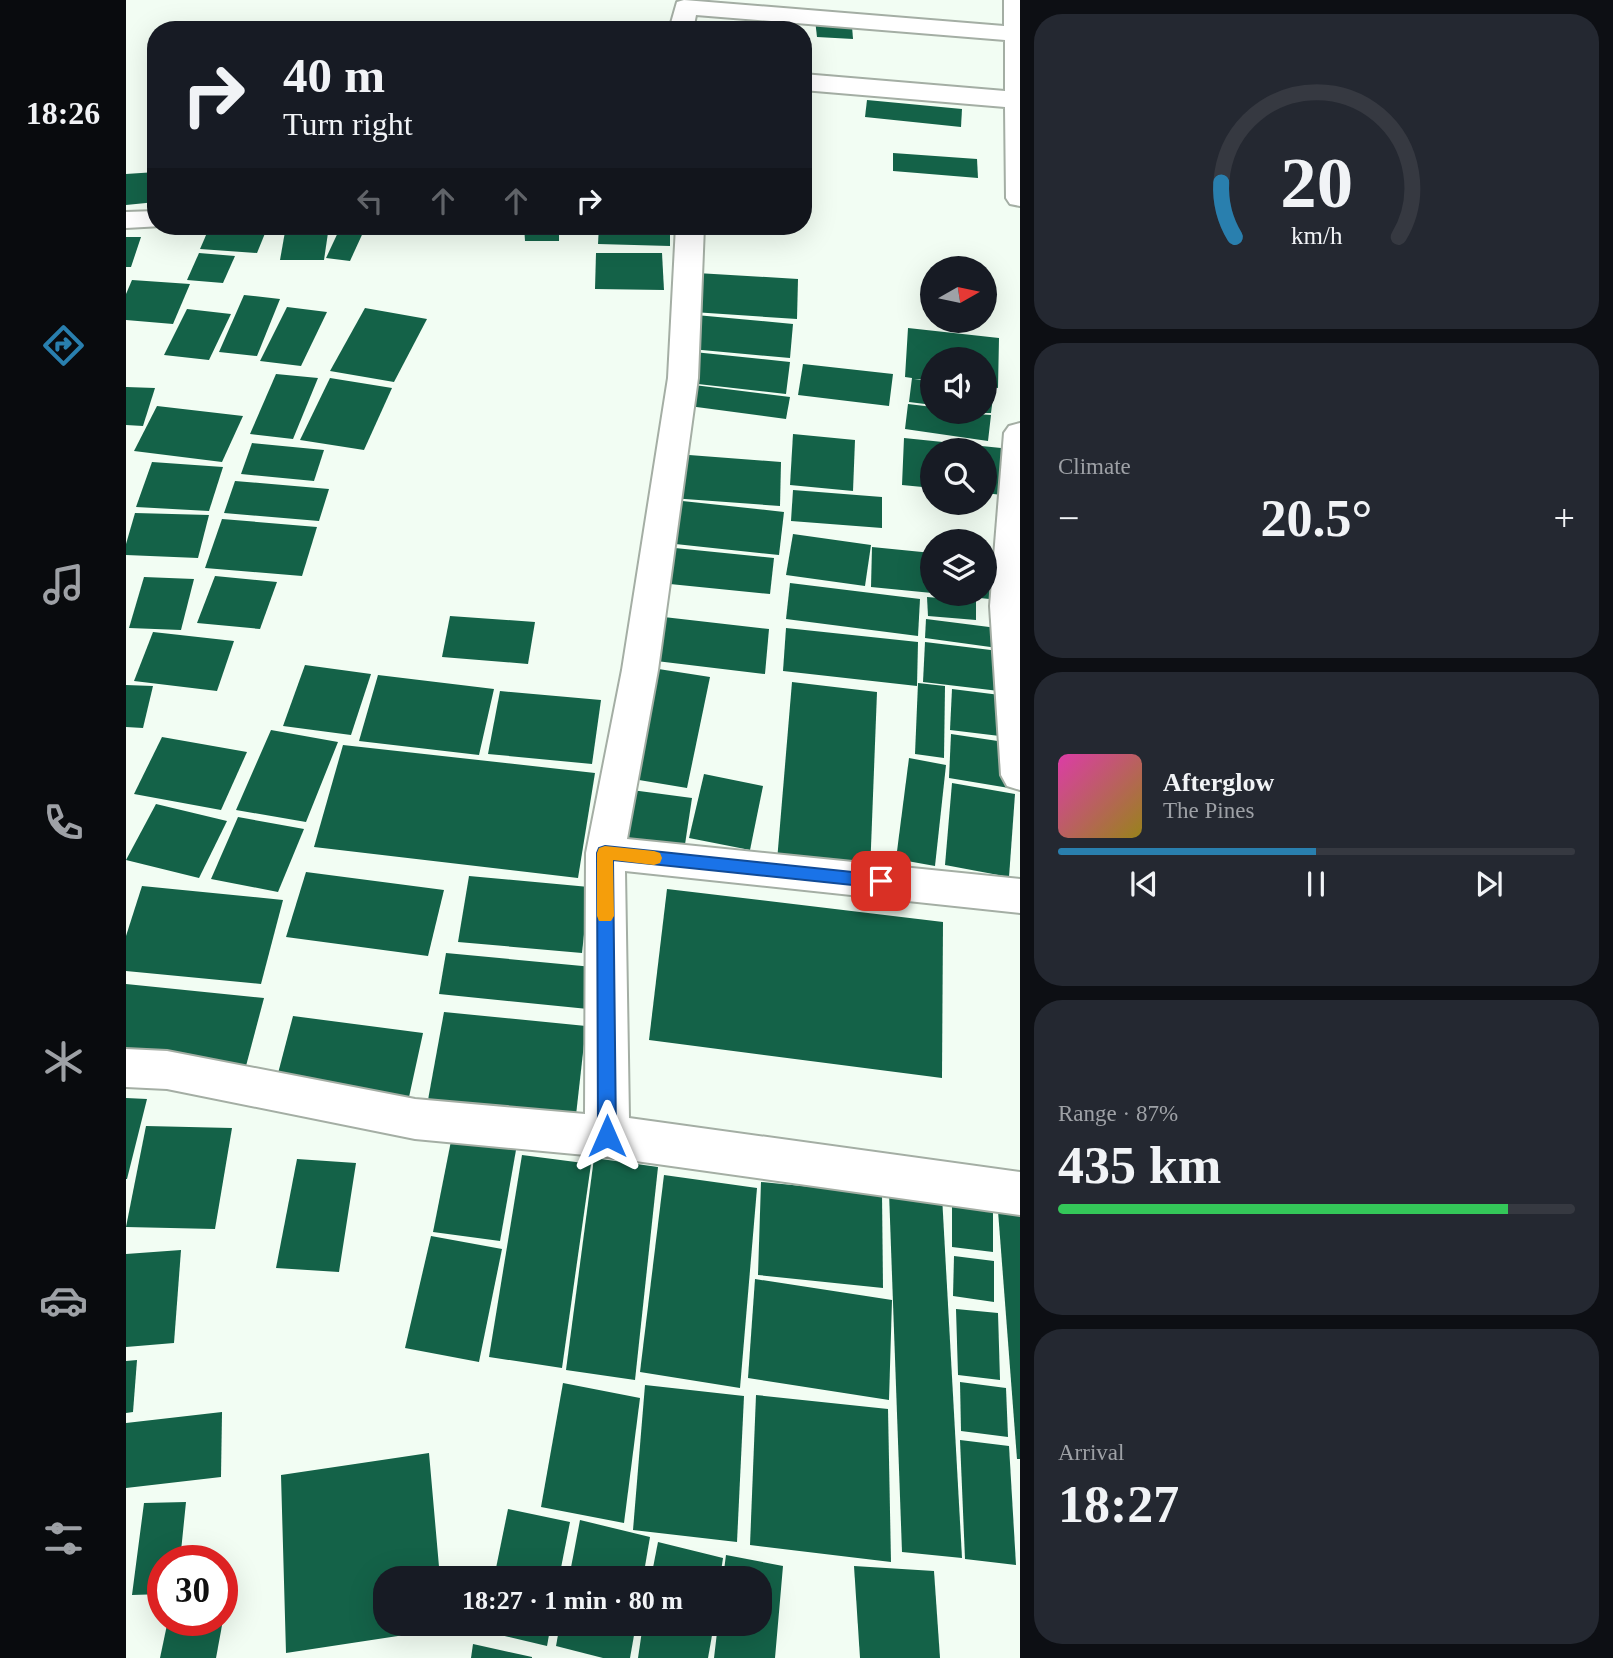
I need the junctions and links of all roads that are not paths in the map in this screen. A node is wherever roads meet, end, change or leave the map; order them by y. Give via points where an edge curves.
1 (1017, 4) edge
2 (683, 21) edge
3 (1017, 34) junction
4 (812, 83) edge
5 (1018, 100) junction
6 (1020, 198) edge
7 (147, 219) edge
8 (126, 220) edge
9 (690, 235) edge
10 (1020, 433) edge
11 (1020, 775) edge
12 (605, 853) junction
13 (1020, 896) edge
14 (126, 1068) edge
15 (607, 1136) junction
16 (1020, 1194) edge

1 - 3 street
2 - 3 street via 685,7
3 - 5 street
4 - 5 street
5 - 6 street
7 - 8 street
9 - 12 street via 682,378 640,670
10 - 11 street via 1007,606
12 - 13 street
12 - 15 street
14 - 15 street via 167,1070 415,1119
15 - 16 street

